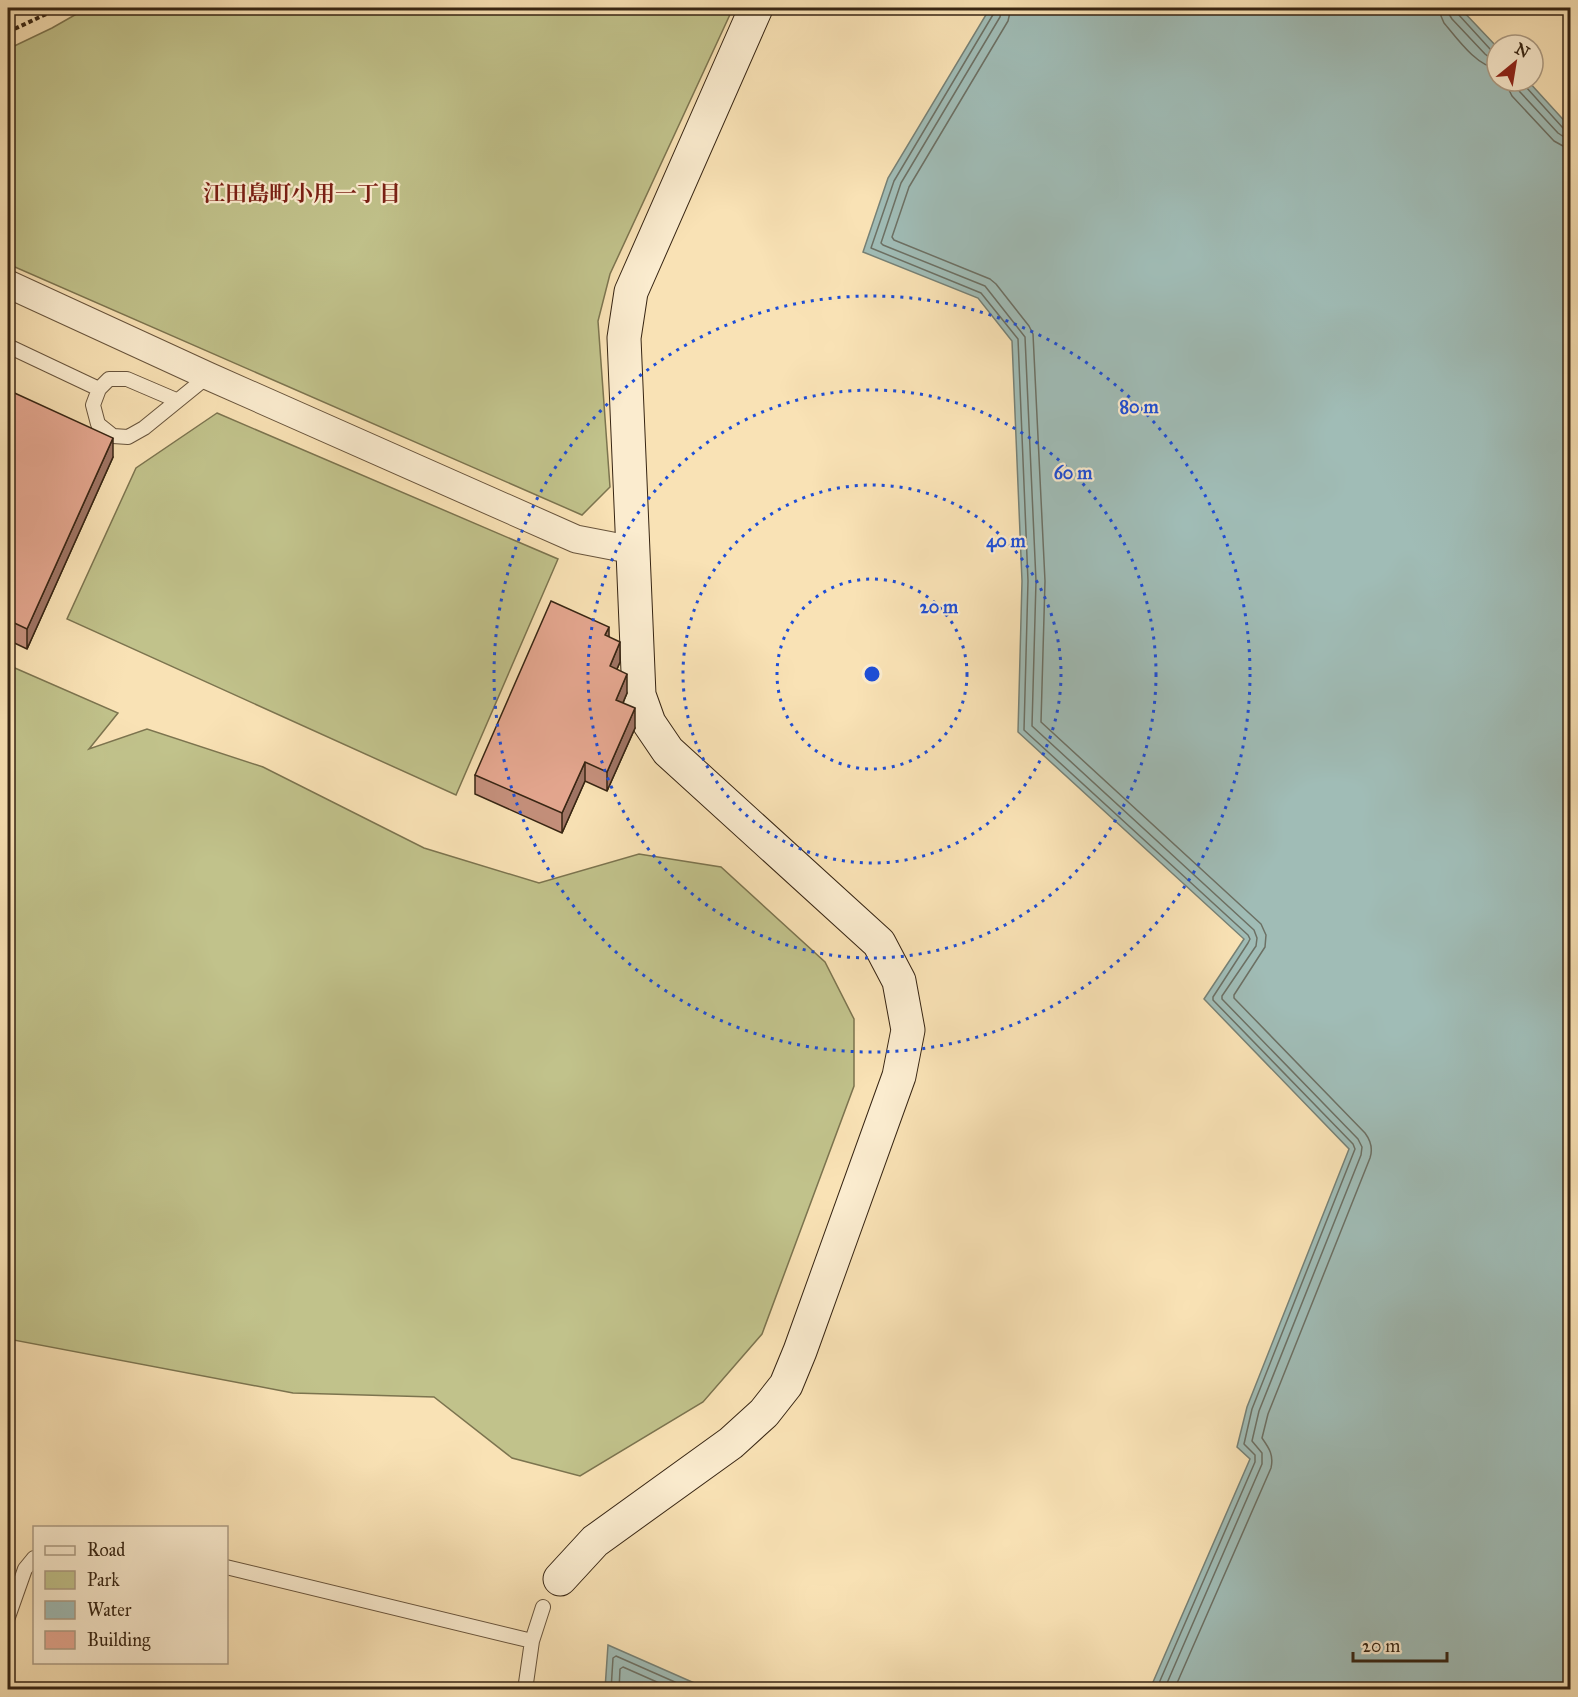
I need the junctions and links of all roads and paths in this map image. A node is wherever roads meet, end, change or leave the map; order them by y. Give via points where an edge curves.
1 (58, 8) edge
2 (756, 8) edge
3 (8, 32) edge
4 (8, 285) edge
5 (8, 346) edge
6 (208, 376) junction
7 (99, 389) junction
8 (176, 400) junction
9 (633, 550) junction
10 (33, 1559) edge
11 (228, 1567) edge
12 (560, 1579) dead end
13 (543, 1607) dead end
14 (8, 1617) edge
15 (532, 1641) junction
16 (525, 1689) edge

1 - 3 path
2 - 9 street via 631,292 624,338
4 - 6 street
5 - 7 lane
6 - 8 lane
6 - 9 street via 576,539
7 - 8 lane via 109,379 127,379
7 - 8 lane via 93,405 99,424 113,436 128,437 144,428
9 - 12 street via 639,696 649,723 668,751 879,943 899,981 908,1030 900,1076 786,1385 732,1443 595,1541
10 - 14 lane via 25,1569
11 - 15 lane
13 - 15 lane
15 - 16 lane

